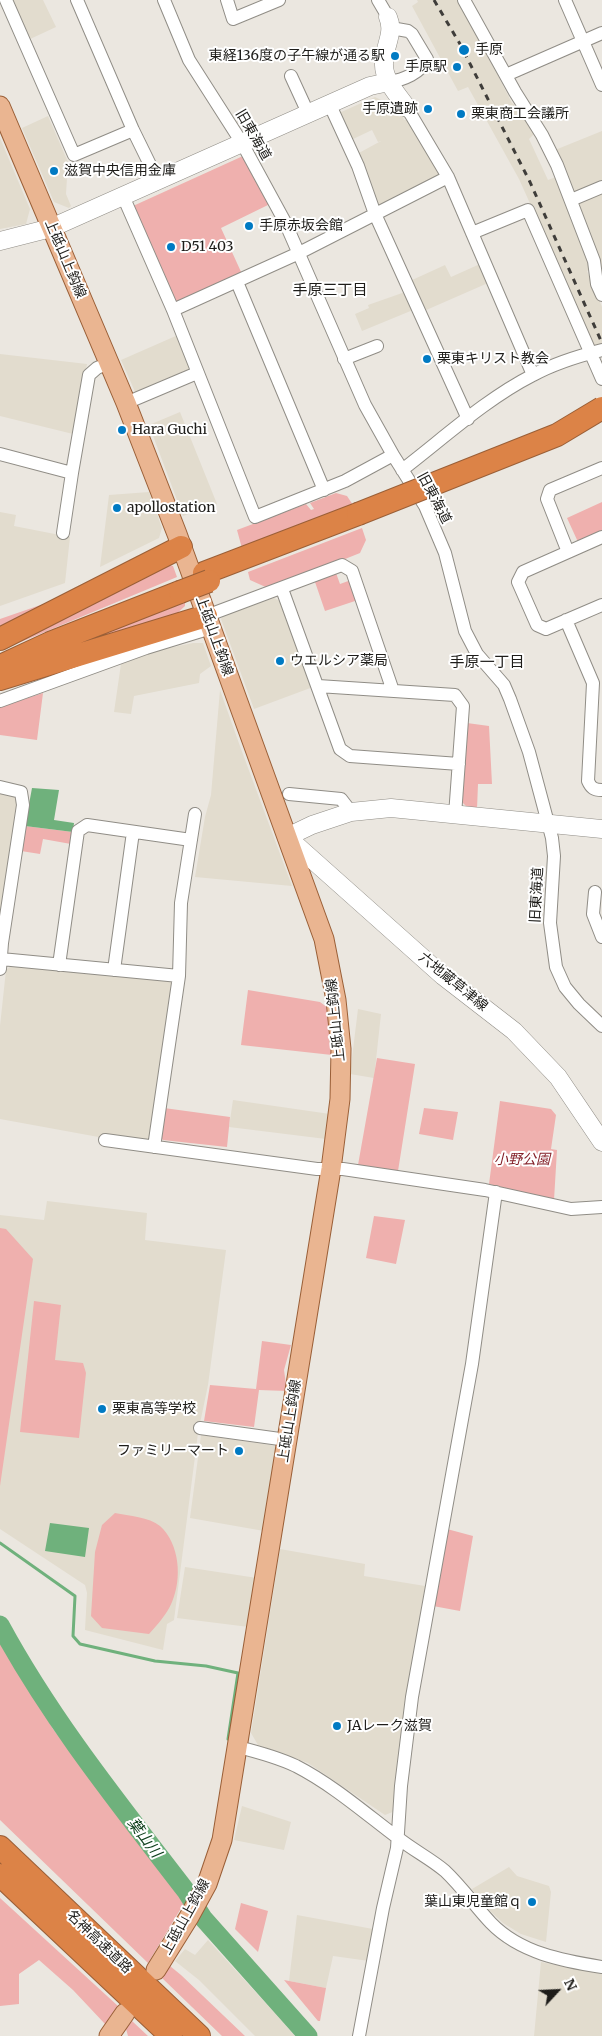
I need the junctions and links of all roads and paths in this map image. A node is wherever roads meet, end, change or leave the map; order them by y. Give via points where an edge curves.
1 (6, 0) edge
2 (77, 0) edge
3 (164, 0) edge
4 (227, 0) edge
5 (279, 0) edge
6 (378, 0) edge
7 (464, 0) edge
8 (565, 0) edge
9 (389, 22) junction
10 (602, 33) edge
11 (583, 41) junction
12 (506, 74) junction
13 (291, 76) dead end
14 (389, 82) junction
15 (602, 85) edge
16 (329, 103) junction
17 (0, 106) edge
18 (407, 108) joint
19 (308, 113) junction
20 (133, 130) junction
21 (242, 143) junction
22 (448, 177) junction
23 (158, 181) junction
24 (602, 187) edge
25 (123, 196) junction
26 (571, 200) junction
27 (375, 214) junction
28 (51, 228) junction
29 (472, 233) junction
30 (0, 241) edge
31 (299, 253) junction
32 (237, 282) junction
33 (602, 295) edge
34 (173, 310) junction
35 (377, 346) dead end
36 (596, 351) edge
37 (344, 359) junction
38 (109, 363) junction
39 (198, 373) junction
40 (533, 375) junction
41 (602, 379) edge
42 (126, 403) junction
43 (602, 408) edge
44 (468, 419) junction
45 (602, 422) edge
46 (0, 454) edge
47 (393, 456) junction
48 (602, 468) edge
49 (402, 470) junction
50 (72, 473) junction
51 (324, 490) junction
52 (359, 518) junction
53 (63, 533) dead end
54 (601, 539) edge
55 (181, 547) junction
56 (568, 552) junction
57 (178, 588) junction
58 (282, 589) junction
59 (602, 605) edge
60 (566, 620) junction
61 (209, 622) junction
62 (0, 639) edge
63 (0, 657) edge
64 (0, 666) edge
65 (0, 679) edge
66 (318, 686) junction
67 (393, 691) junction
68 (0, 701) edge
69 (459, 764) junction
70 (0, 787) edge
71 (602, 790) edge
72 (289, 794) dead end
73 (350, 812) junction
74 (194, 814) dead end
75 (455, 815) junction
76 (549, 826) junction
77 (602, 829) edge
78 (133, 832) junction
79 (288, 837) junction
80 (191, 840) junction
81 (595, 892) dead end
82 (602, 936) edge
83 (0, 964) edge
84 (59, 965) junction
85 (114, 970) junction
86 (180, 976) junction
87 (602, 1026) edge
88 (106, 1140) dead end
89 (602, 1142) edge
90 (154, 1147) junction
91 (331, 1169) junction
92 (496, 1192) junction
93 (602, 1208) edge
94 (200, 1428) dead end
95 (287, 1440) junction
96 (238, 1747) junction
97 (397, 1837) junction
98 (0, 1847) edge
99 (0, 1875) edge
100 (0, 1879) edge
101 (83, 1954) junction
102 (602, 1967) edge
103 (156, 1970) dead end
104 (125, 2013) dead end
105 (109, 2036) edge
106 (171, 2036) edge
107 (199, 2036) edge
108 (359, 2036) edge

1 - 20 street via 74,155
2 - 20 street
3 - 21 street, 旧東海道 via 189,60
4 - 5 street via 234,19
6 - 9 street
7 - 12 street
8 - 11 street
9 - 14 street via 384,63
9 - 14 street via 412,34 427,59 424,68
10 - 11 street
11 - 12 street
11 - 15 street
12 - 26 street via 542,135
13 - 19 street
14 - 16 street via 370,86
14 - 18 street
16 - 19 street
16 - 27 street via 358,166
17 - 28 main road, 上砥山上鈎線
18 - 22 street
19 - 21 street
20 - 23 street
21 - 23 street
21 - 31 street, 旧東海道
22 - 27 street
22 - 29 street
23 - 25 street
24 - 26 street
25 - 28 street
25 - 34 street
26 - 33 street via 594,261
27 - 31 street
27 - 44 street
28 - 30 street
28 - 38 main road, 上砥山上鈎線
29 - 36 street via 528,210
29 - 40 street
31 - 32 street
31 - 37 street, 旧東海道
32 - 34 street
32 - 51 street
34 - 39 street
35 - 37 street
36 - 40 street via 560,362
36 - 41 street
37 - 47 street, 旧東海道
38 - 42 main road, 上砥山上鈎線
38 - 50 street via 89,375
39 - 42 street
39 - 51 street via 254,517
40 - 44 street
42 - 55 main road, 上砥山上鈎線
43 - 52 highway, bridge via 557,434
44 - 49 street
45 - 52 highway via 562,445 517,463
46 - 50 street
47 - 49 street, 旧東海道
47 - 51 street
48 - 56 street via 550,490 547,499
49 - 76 street, 旧東海道 via 425,506 445,553 465,631 477,654 504,685 510,699 529,752
50 - 53 street
52 - 57 highway, bridge
54 - 56 street
55 - 61 main road, 上砥山上鈎線
55 - 62 highway
56 - 60 street via 523,572 518,582 537,625 546,628
57 - 63 highway via 45,635
57 - 64 highway
58 - 61 street
58 - 66 street
58 - 67 street via 342,565 352,571
59 - 60 street
60 - 71 street via 593,683 588,781 596,790
61 - 65 highway
61 - 68 street
61 - 79 main road, 上砥山上鈎線
66 - 67 street
66 - 69 street via 340,748 350,756
67 - 69 street via 455,695 463,706
69 - 75 street
70 - 83 street via 21,792 23,804
72 - 73 street via 341,799
73 - 75 street via 391,808
73 - 79 street
74 - 80 street
75 - 76 street
76 - 77 street
76 - 87 street, 旧東海道 via 554,856 550,942 556,967 565,987
78 - 80 street
78 - 84 street via 87,825 78,831
78 - 85 street
79 - 89 street, 六地蔵草津線 via 443,976 514,1030 558,1076
79 - 91 main road, 上砥山上鈎線 via 324,939 336,1000 341,1049 340,1099
80 - 86 street via 181,903
81 - 82 street via 593,914
83 - 84 street
84 - 85 street
85 - 86 street
86 - 90 street
88 - 90 street
90 - 91 street
91 - 92 street
91 - 95 main road, 上砥山上鈎線
92 - 93 street via 571,1208
92 - 97 street via 472,1364 415,1682
94 - 95 street
95 - 96 main road, 上砥山上鈎線
96 - 97 street via 297,1767 380,1822
96 - 103 main road, 上砥山上鈎線 via 222,1840 207,1884
97 - 102 street via 445,1871 492,1924 514,1941 567,1962
97 - 108 street
98 - 107 highway, 名神高速道路
99 - 101 highway, 名神高速道路
100 - 101 highway
101 - 106 highway, 名神高速道路
104 - 105 main road

